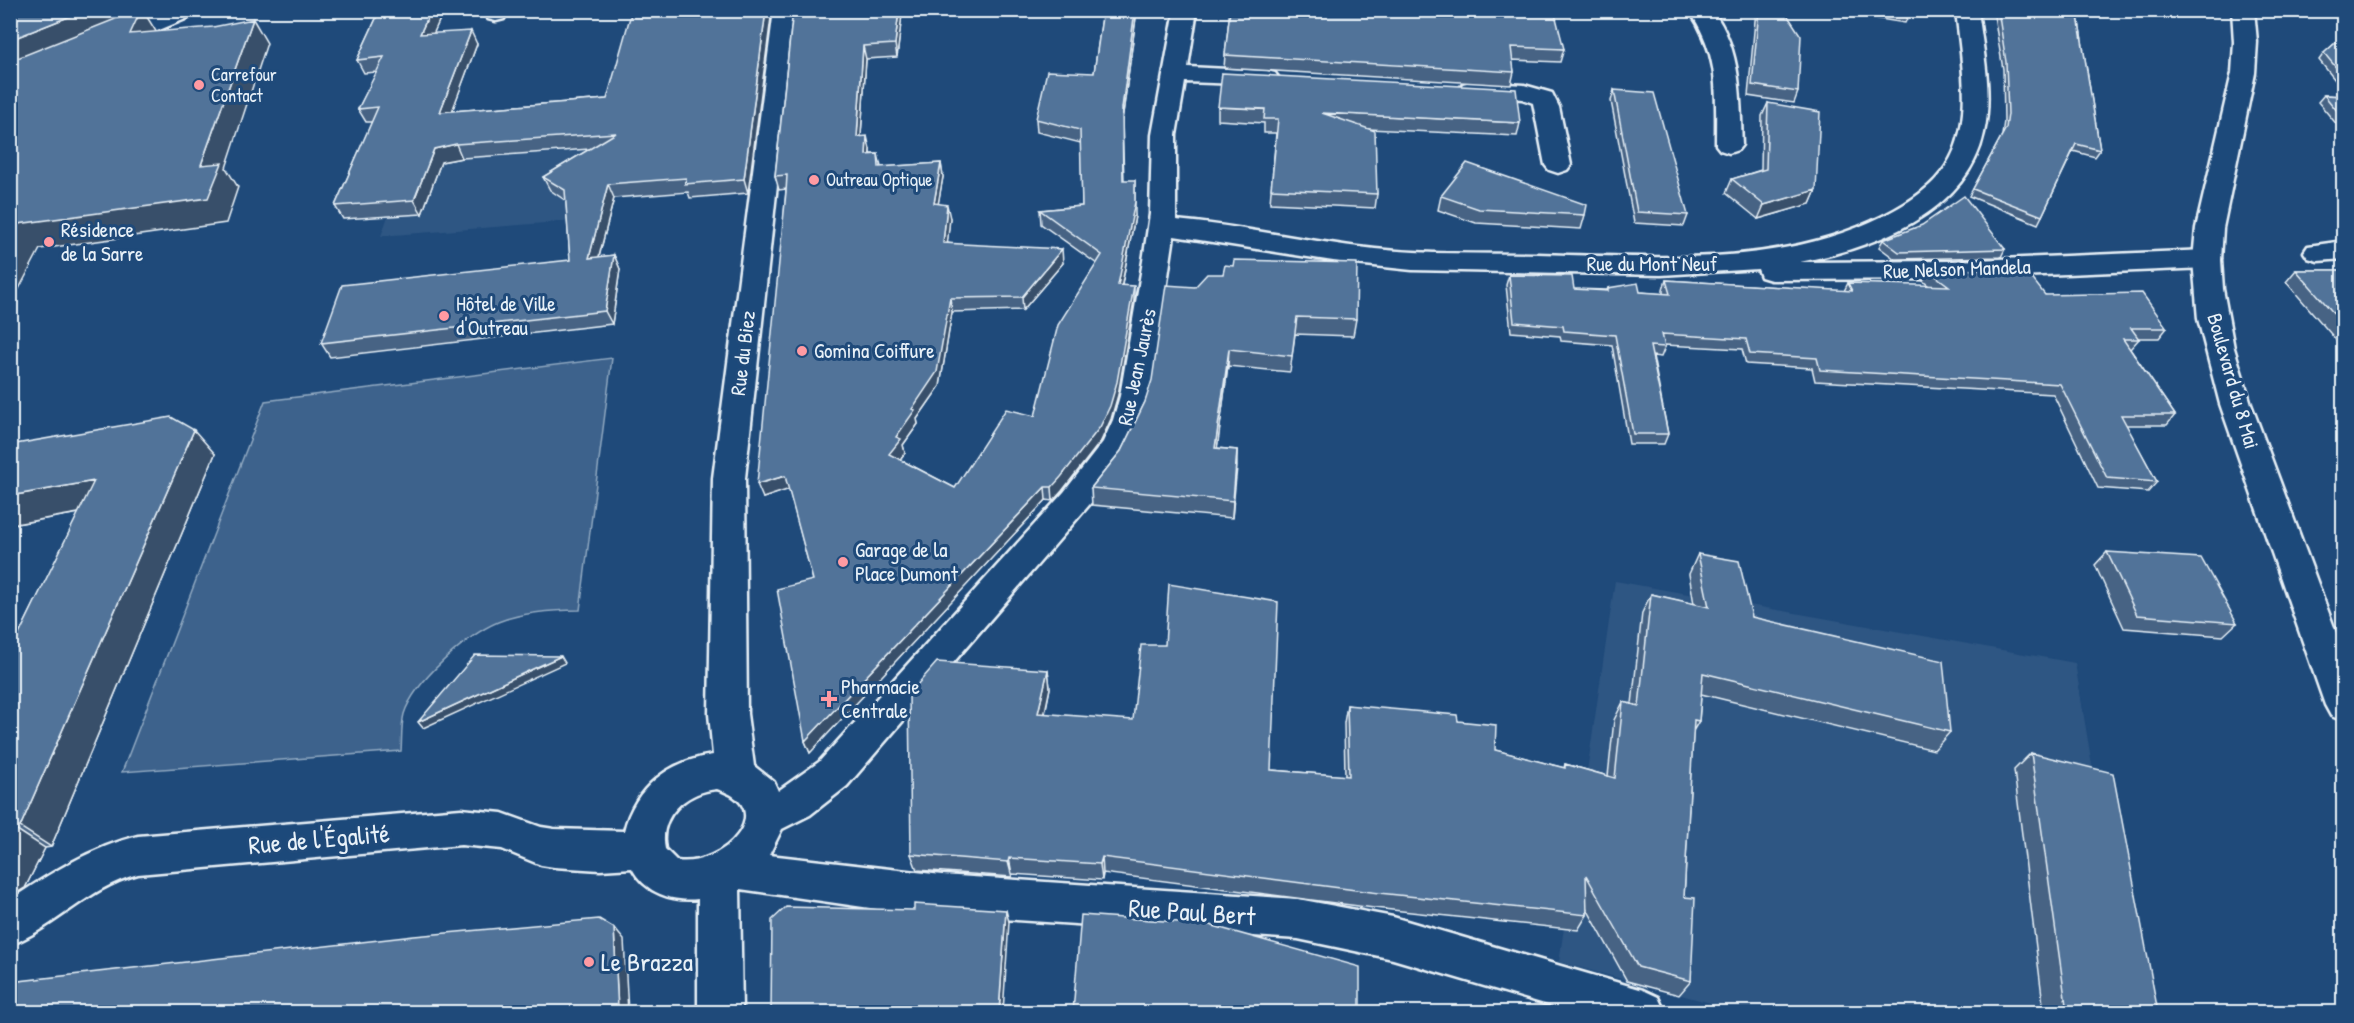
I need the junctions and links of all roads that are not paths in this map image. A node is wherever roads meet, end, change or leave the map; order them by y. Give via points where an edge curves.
1 (187, 10) edge
2 (785, 10) edge
3 (1186, 10) edge
4 (1700, 10) edge
5 (1967, 10) edge
6 (2243, 10) edge
7 (93, 50) edge
8 (1175, 74) junction
9 (1286, 80) edge
10 (1452, 88) edge
11 (1729, 145) dead end
12 (1558, 165) dead end
13 (1162, 227) junction
14 (2207, 259) junction
15 (1706, 266) junction
16 (2343, 705) edge
17 (738, 776) junction
18 (765, 817) junction
19 (645, 849) junction
20 (725, 872) junction
21 (10, 925) edge
22 (720, 1012) edge
23 (1643, 1012) edge

1 - 7 street
2 - 17 street, Rue du Biez via 729,478 730,742
3 - 8 street, Rue Jean Jaurès
4 - 11 street via 1720,45 1725,64
5 - 15 street, Rue du Mont Neuf via 1975,108 1962,159 1947,183 1905,215 1868,233 1806,251
6 - 14 street, Boulevard du 8 Mai via 2244,72 2211,206
8 - 9 street
8 - 13 street, Rue Jean Jaurès via 1164,135
10 - 12 street via 1524,92 1543,98
13 - 15 street, Rue du Mont Neuf via 1391,260
13 - 18 street, Rue Jean Jaurès via 1135,396 1129,420 1103,468 825,781 796,802
14 - 15 street, Rue Nelson Mandela via 1840,273
14 - 16 street, Boulevard du 8 Mai via 2212,310 2229,383
17 - 18 street via 759,791
17 - 19 street via 703,774 668,791 646,822
18 - 20 street via 755,845
19 - 20 street via 655,868 668,877 692,881
19 - 21 street, Rue de l'Égalité via 554,848 502,831 461,827 138,855 97,869
20 - 22 street
20 - 23 street, Rue Paul Bert via 942,895 1298,919 1404,941

